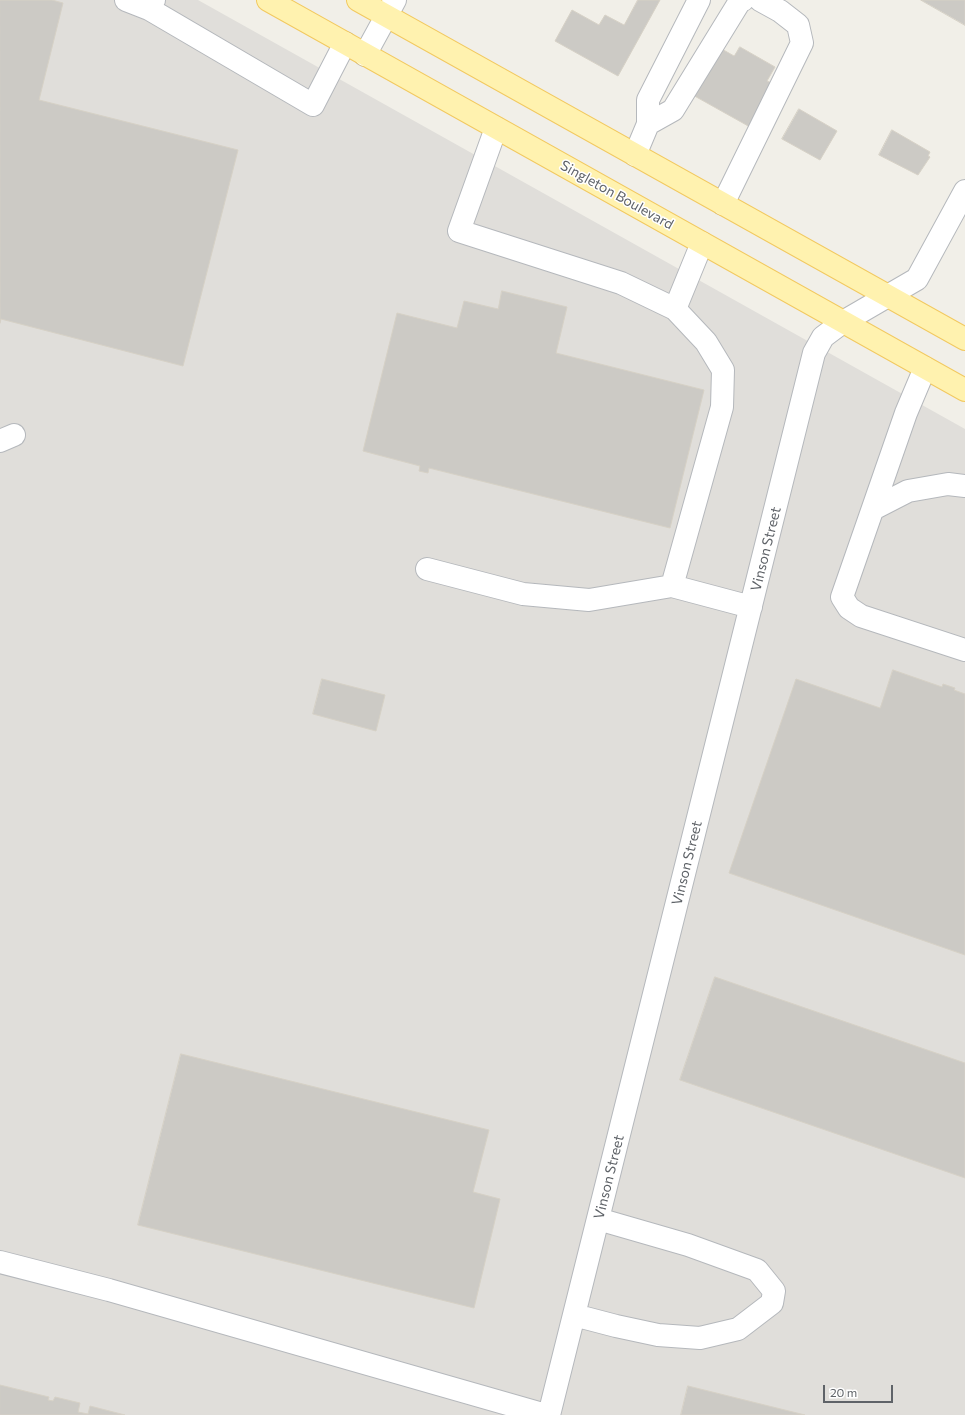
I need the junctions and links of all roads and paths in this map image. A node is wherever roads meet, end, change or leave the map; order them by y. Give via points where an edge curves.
1 (126, 0) edge
2 (268, 0) edge
3 (358, 0) edge
4 (699, 0) edge
5 (743, 0) edge
6 (760, 0) edge
7 (151, 5) edge
8 (391, 8) edge
9 (345, 43) junction
10 (365, 55) junction
11 (648, 124) junction
12 (496, 128) junction
13 (635, 155) junction
14 (965, 191) edge
15 (723, 204) junction
16 (702, 243) junction
17 (888, 296) junction
18 (676, 309) junction
19 (843, 322) junction
20 (965, 339) edge
21 (925, 368) junction
22 (965, 390) edge
23 (965, 486) edge
24 (873, 509) junction
25 (427, 570) dead end
26 (672, 586) junction
27 (751, 607) junction
28 (965, 650) edge
29 (598, 1219) junction
30 (0, 1262) edge
31 (574, 1315) junction
32 (548, 1415) edge

1 - 7 street
2 - 9 main road, Singleton Boulevard
3 - 8 main road
4 - 11 street via 648,100
5 - 11 street via 673,110
6 - 15 street via 798,25 802,43
7 - 9 street via 313,105
8 - 10 street
8 - 13 main road
9 - 10 main road, Singleton Boulevard
10 - 12 main road, Singleton Boulevard
11 - 13 street
12 - 16 main road, Singleton Boulevard
12 - 18 street via 459,231 621,283
13 - 15 main road
14 - 17 street, Vinson Street via 917,279
15 - 17 main road
16 - 18 street
16 - 19 main road, Singleton Boulevard
17 - 19 street, Vinson Street
17 - 20 main road
18 - 26 street via 706,342 723,370 722,408
19 - 21 main road, Singleton Boulevard
19 - 27 street, Vinson Street via 823,337 814,353
21 - 22 main road, Singleton Boulevard
21 - 24 street via 906,413
23 - 24 street via 948,484 908,491
24 - 28 street via 842,598 849,608 861,616
25 - 26 street via 523,594 589,600
26 - 27 street
27 - 29 street, Vinson Street
29 - 31 street, Vinson Street
29 - 31 street via 688,1245 757,1270 774,1291 772,1303 738,1329 700,1338 658,1335
30 - 32 street via 117,1292
31 - 32 street, Vinson Street

